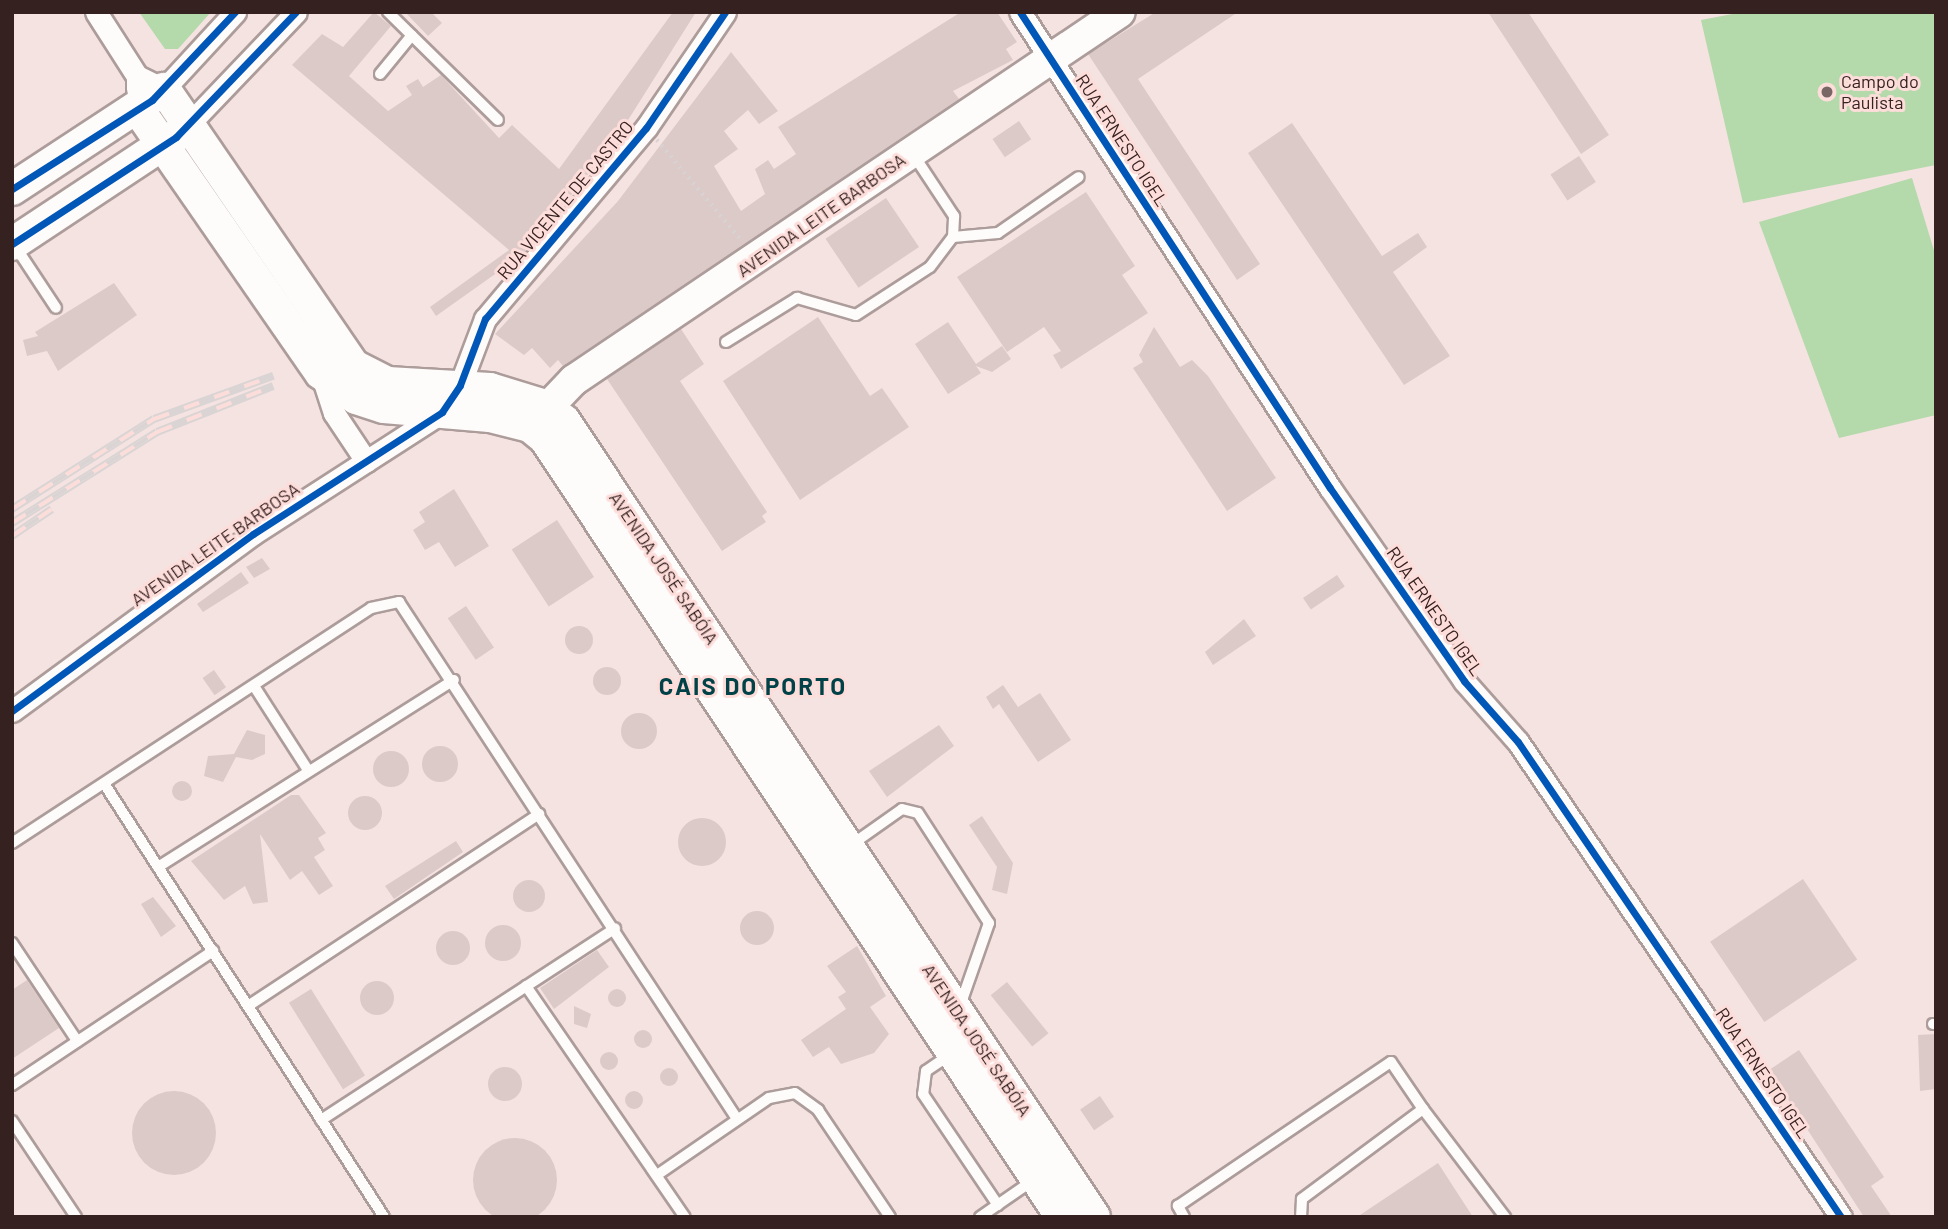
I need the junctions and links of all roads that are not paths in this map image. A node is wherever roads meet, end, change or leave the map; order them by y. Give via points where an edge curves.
1 (96, 12) edge
2 (235, 12) edge
3 (296, 12) edge
4 (388, 12) edge
5 (725, 12) edge
6 (1020, 12) edge
7 (1120, 12) edge
8 (412, 35) junction
9 (1050, 58) junction
10 (380, 74) dead end
11 (150, 82) junction
12 (138, 109) junction
13 (498, 120) dead end
14 (188, 125) junction
15 (164, 145) junction
16 (911, 152) junction
17 (1079, 177) dead end
18 (12, 189) edge
19 (953, 237) junction
20 (12, 243) edge
21 (56, 308) dead end
22 (726, 342) dead end
23 (321, 373) junction
24 (460, 385) junction
25 (442, 412) junction
26 (537, 416) junction
27 (366, 461) junction
28 (454, 680) junction
29 (254, 686) junction
30 (12, 712) edge
31 (308, 771) junction
32 (105, 785) junction
33 (539, 814) junction
34 (12, 844) edge
35 (848, 846) junction
36 (158, 867) junction
37 (615, 928) junction
38 (12, 943) edge
39 (213, 951) junction
40 (526, 986) junction
41 (248, 1006) junction
42 (958, 1012) junction
43 (77, 1041) junction
44 (954, 1052) junction
45 (12, 1085) edge
46 (1423, 1109) junction
47 (737, 1119) junction
48 (321, 1120) junction
49 (12, 1121) edge
50 (1048, 1170) junction
51 (657, 1175) junction
52 (998, 1205) junction
53 (76, 1217) edge
54 (384, 1217) edge
55 (685, 1217) edge
56 (890, 1217) edge
57 (980, 1217) edge
58 (1062, 1217) edge
59 (1094, 1217) edge
60 (1184, 1217) edge
61 (1301, 1217) edge
62 (1505, 1217) edge
63 (1841, 1217) edge

1 - 11 street
2 - 11 street
3 - 14 street
4 - 8 lane
5 - 24 street, RUA VICENTE DE CASTRO via 646,128 485,319
6 - 9 street, RUA ERNESTO IGEL
7 - 9 street, AVENIDA LEITE BARBOSA
8 - 10 lane
8 - 13 lane
9 - 16 street, AVENIDA LEITE BARBOSA
9 - 63 street, RUA ERNESTO IGEL via 1330,488 1464,681 1518,743
11 - 12 main road
11 - 14 main road
12 - 15 main road
12 - 18 main road
14 - 15 main road
14 - 24 main road via 354,366 388,383
15 - 20 main road
15 - 23 main road
16 - 19 lane via 949,206
16 - 26 street, AVENIDA LEITE BARBOSA via 574,380
17 - 19 lane via 1010,228
19 - 22 lane via 930,267 856,315 797,298
20 - 21 lane
23 - 25 main road via 356,398 384,407
23 - 27 street via 334,413
24 - 25 street, RUA VICENTE DE CASTRO
24 - 26 main road
25 - 26 main road
25 - 27 street, AVENIDA LEITE BARBOSA
26 - 35 main road, AVENIDA JOSÉ SABÓIA via 596,466
26 - 44 main road, AVENIDA JOSÉ SABÓIA
27 - 30 street, AVENIDA LEITE BARBOSA via 253,534
28 - 29 lane via 393,600
28 - 31 lane
28 - 33 lane
29 - 31 lane
29 - 32 lane
31 - 36 lane
32 - 34 lane
32 - 36 lane
33 - 37 lane
33 - 41 lane
35 - 42 main road, AVENIDA JOSÉ SABÓIA
35 - 42 lane via 911,809 984,909 989,934
36 - 39 lane
37 - 40 lane
37 - 47 lane
38 - 43 lane
39 - 41 lane
39 - 43 lane
40 - 48 lane
40 - 51 lane
41 - 48 lane
42 - 50 main road, AVENIDA JOSÉ SABÓIA
43 - 45 lane
44 - 50 main road, AVENIDA JOSÉ SABÓIA
44 - 52 lane via 926,1071 923,1094
46 - 60 lane via 1391,1062 1178,1206
46 - 61 lane via 1302,1199
46 - 62 lane
47 - 51 lane
47 - 56 lane via 783,1093 805,1098
48 - 54 lane
49 - 53 lane
50 - 52 lane
50 - 58 main road, AVENIDA JOSÉ SABÓIA
50 - 59 main road, AVENIDA JOSÉ SABÓIA
51 - 55 lane
52 - 57 lane

